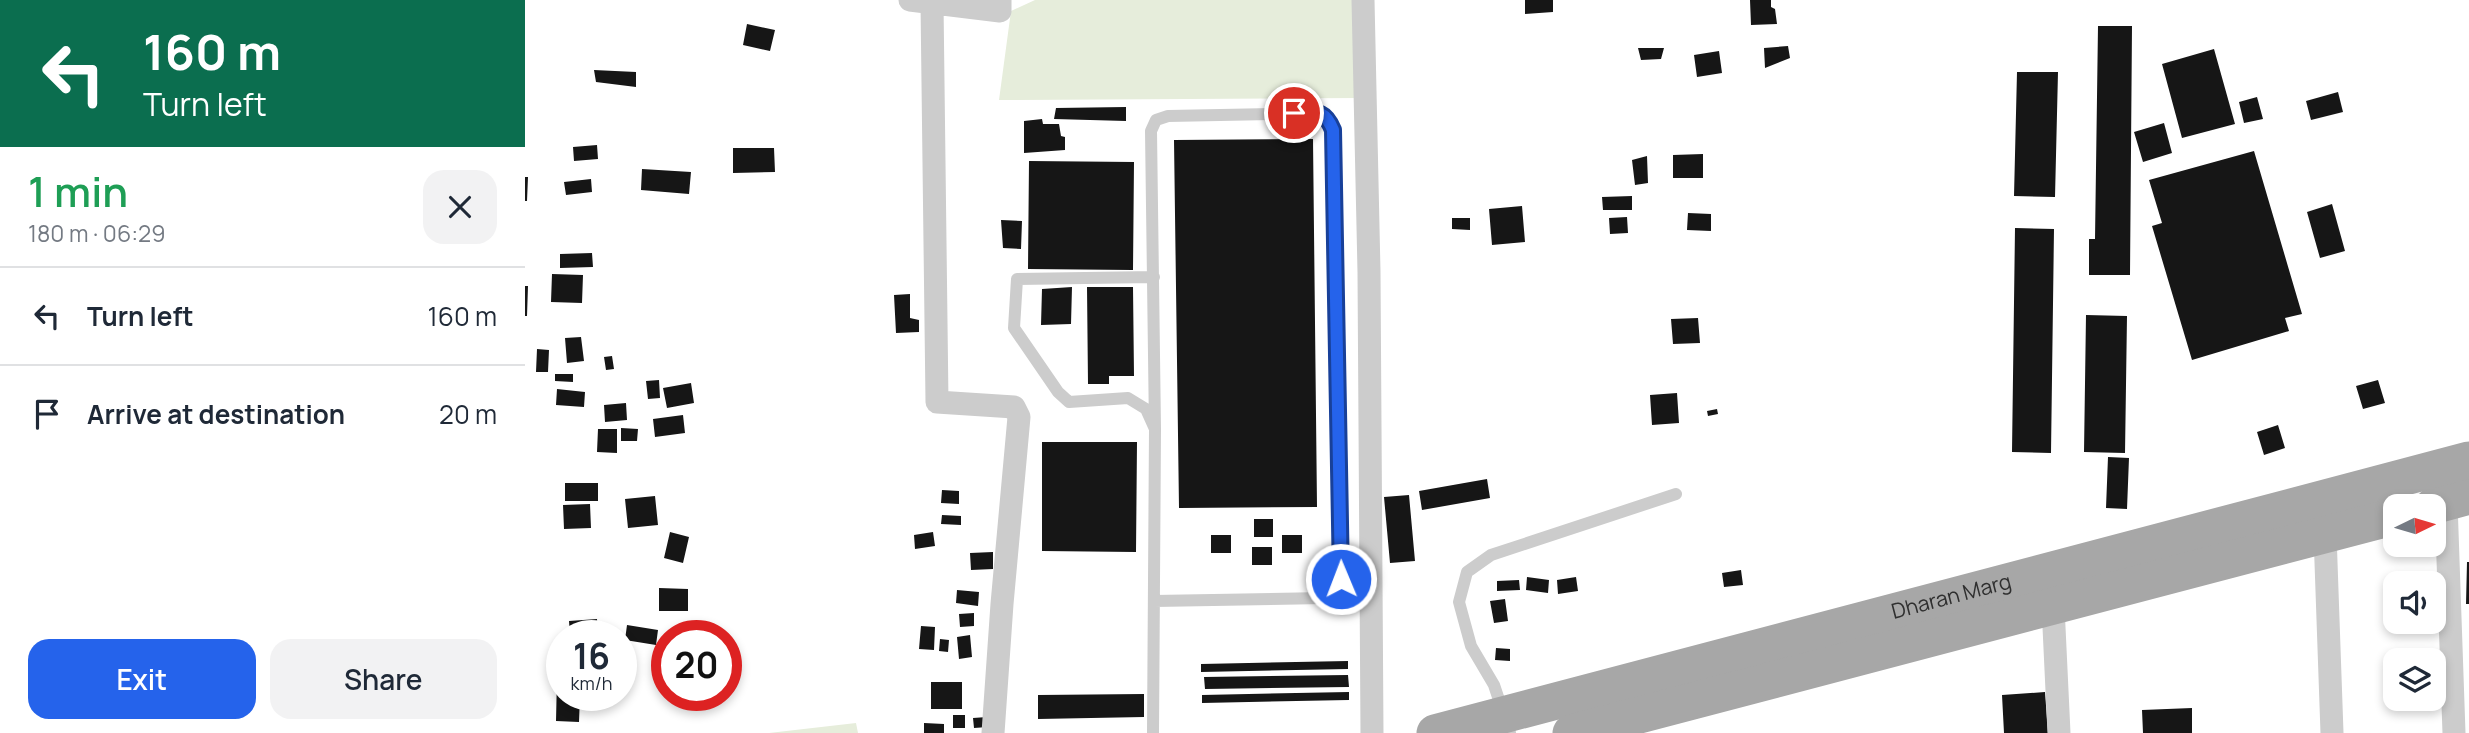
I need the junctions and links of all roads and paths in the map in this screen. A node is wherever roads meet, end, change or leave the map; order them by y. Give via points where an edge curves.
1 (1000, 0) edge
2 (1363, 0) edge
3 (921, 1) edge
4 (1154, 277) junction
5 (1155, 429) junction
6 (2469, 460) edge
7 (1677, 494) dead end
8 (2450, 501) edge
9 (2383, 519) edge
10 (2325, 534) junction
11 (1154, 601) junction
12 (2053, 606) junction
13 (1508, 724) edge
14 (993, 733) edge
15 (1153, 733) edge
16 (1372, 733) edge
17 (1435, 733) edge
18 (1571, 733) edge
19 (2059, 733) edge
20 (2332, 733) edge
21 (2453, 733) edge

1 - 3 street via 1000,11
2 - 16 street
3 - 14 street via 937,402 1014,407 1019,417
4 - 5 lane
4 - 5 lane via 1017,279 1014,328 1069,401 1128,398 1146,409
4 - 11 lane via 1151,131 1156,120 1319,113 1328,118 1333,130 1341,579 1336,591 1325,598
5 - 11 lane
6 - 13 main road, Dharan Marg
7 - 13 lane via 1490,555 1467,572 1459,602 1471,646 1494,684
8 - 21 street
9 - 10 main road, Dharan Marg
10 - 12 main road, Dharan Marg
10 - 20 street
11 - 15 lane
12 - 18 main road, Dharan Marg
12 - 19 street
13 - 17 main road, Dharan Marg

